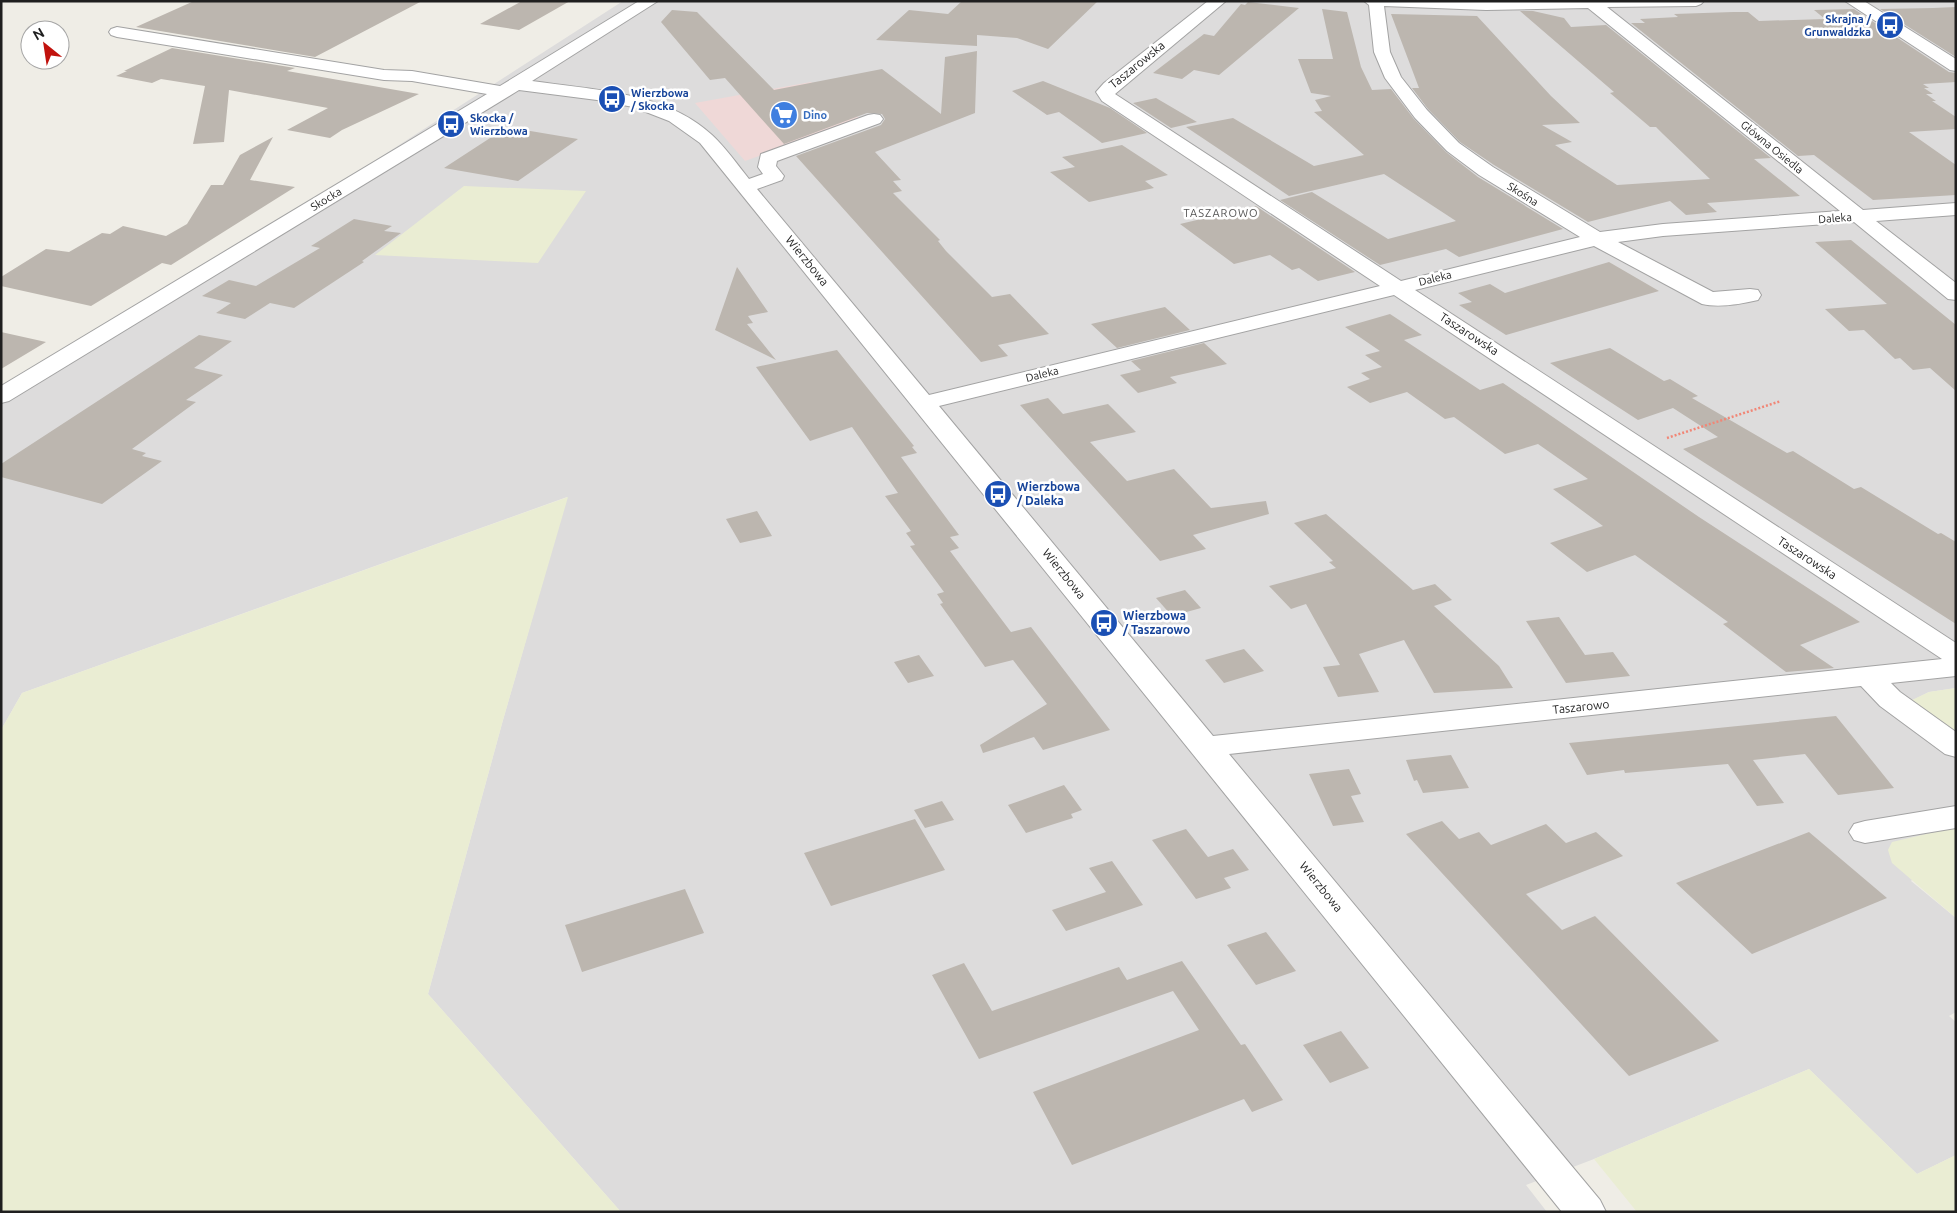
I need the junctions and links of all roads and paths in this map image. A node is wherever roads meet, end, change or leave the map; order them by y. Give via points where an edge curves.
1 (650, 1) edge
2 (1218, 1) edge
3 (1372, 1) edge
4 (1696, 1) edge
5 (1853, 1) edge
6 (1376, 2) edge
7 (1590, 2) edge
8 (118, 32) dead end
9 (1956, 66) edge
10 (510, 88) junction
11 (874, 119) dead end
12 (746, 186) junction
13 (1956, 210) edge
14 (1858, 216) junction
15 (1597, 239) junction
16 (1397, 287) junction
17 (1956, 294) edge
18 (1750, 295) dead end
19 (1, 396) edge
20 (1781, 401) dead end
21 (924, 403) junction
22 (1641, 448) junction
23 (1956, 656) edge
24 (1956, 667) edge
25 (1868, 676) junction
26 (1205, 747) junction
27 (1956, 747) edge
28 (1956, 817) edge
29 (1865, 832) dead end
30 (1586, 1212) edge

1 - 10 street, Skocka
2 - 16 street, Taszarowska via 1105,92 1108,97
3 - 6 street
4 - 7 street
5 - 9 street
6 - 7 street via 1486,5
6 - 15 street, Skośna via 1382,52 1392,78 1421,114 1453,146 1486,171
7 - 14 street, Główna Osiedla
8 - 10 street, Wierzbowa via 384,75
10 - 12 street, Wierzbowa via 612,99 674,116 706,139
10 - 19 street, Skocka
11 - 12 street via 768,158 767,167 775,176
12 - 21 street, Wierzbowa
13 - 14 street, Daleka
14 - 15 street, Daleka via 1663,230
14 - 17 street, Główna Osiedla
15 - 16 street, Daleka
15 - 18 street, Skośna via 1710,299
16 - 21 street, Daleka
16 - 22 street, Taszarowska
20 - 22 path
21 - 26 street, Wierzbowa
22 - 23 street, Taszarowska
24 - 25 street, Taszarowo
25 - 26 street, Taszarowo
25 - 27 street via 1890,699
26 - 30 street, Wierzbowa
28 - 29 street

